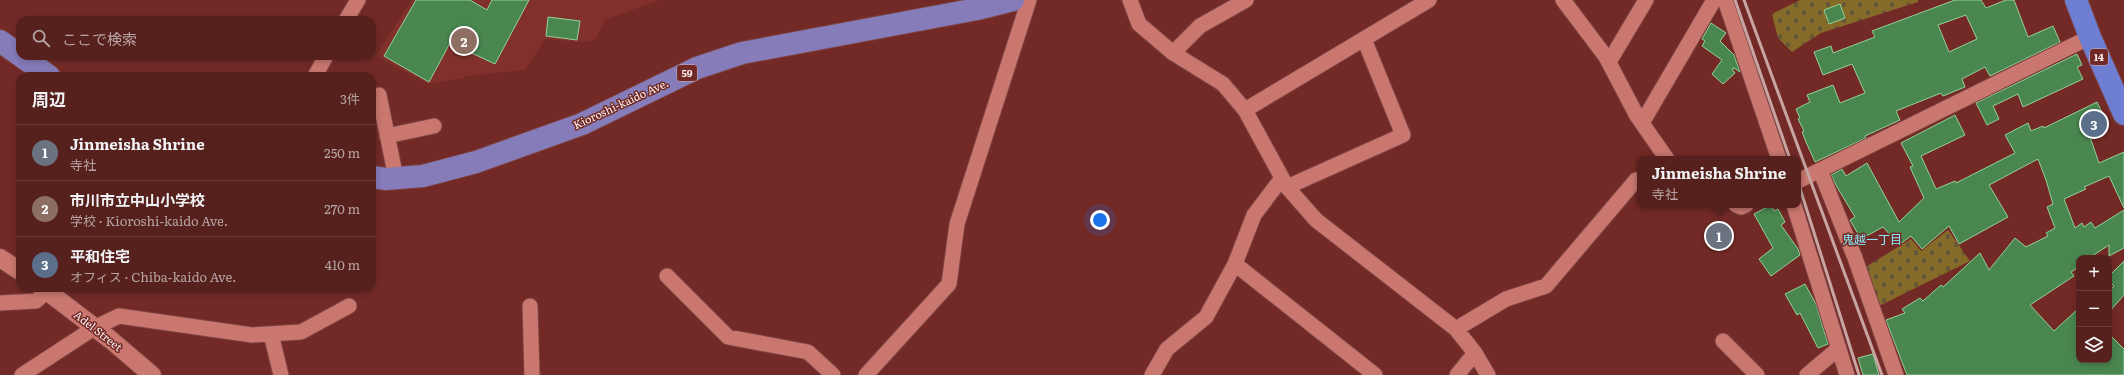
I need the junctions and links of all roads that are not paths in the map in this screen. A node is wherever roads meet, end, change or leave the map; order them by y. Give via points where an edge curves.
1 (358, 0) edge
2 (1013, 0) edge
3 (1029, 0) edge
4 (1130, 0) edge
5 (1246, 0) edge
6 (1429, 0) edge
7 (1646, 0) edge
8 (1714, 0) edge
9 (1725, 0) edge
10 (2076, 0) edge
11 (1568, 2) edge
12 (975, 5) edge
13 (348, 16) edge
14 (2090, 37) junction
15 (1364, 39) junction
16 (0, 41) edge
17 (16, 52) edge
18 (1173, 53) junction
19 (27, 60) edge
20 (324, 60) edge
21 (1609, 62) junction
22 (43, 72) edge
23 (317, 72) edge
24 (379, 95) dead end
25 (1245, 110) junction
26 (2124, 114) edge
27 (1642, 123) junction
28 (434, 126) dead end
29 (387, 136) junction
30 (1665, 156) edge
31 (1778, 156) edge
32 (1820, 170) junction
33 (376, 177) edge
34 (396, 178) junction
35 (1637, 180) edge
36 (1801, 180) edge
37 (1284, 182) junction
38 (1795, 208) edge
39 (0, 258) edge
40 (1234, 264) junction
41 (16, 268) edge
42 (667, 276) dead end
43 (43, 292) edge
44 (49, 292) edge
45 (0, 303) edge
46 (349, 306) dead end
47 (530, 306) dead end
48 (94, 328) junction
49 (1456, 329) junction
50 (271, 334) junction
51 (1723, 341) dead end
52 (1839, 348) junction
53 (1475, 353) junction
54 (22, 375) edge
55 (152, 375) edge
56 (281, 375) edge
57 (532, 375) edge
58 (833, 375) edge
59 (866, 375) edge
60 (1152, 375) edge
61 (1375, 375) edge
62 (1457, 375) edge
63 (1488, 375) edge
64 (1757, 375) edge
65 (1807, 375) edge
66 (1847, 375) edge
67 (1896, 375) edge

1 - 13 street
2 - 12 main road, Kioroshi-kaido Ave. / 59
3 - 59 street via 958,224 949,284
4 - 18 street via 1139,24
5 - 18 street via 1200,26
6 - 15 street
7 - 21 street
8 - 27 street
9 - 31 street
10 - 14 highway, 14
11 - 21 street
12 - 34 main road, Kioroshi-kaido Ave. / 59 via 730,56 697,68 575,126 452,170
14 - 26 highway, 14
14 - 32 street
15 - 25 street
15 - 37 street via 1402,135
16 - 17 main road
18 - 25 street via 1223,84
19 - 22 main road
20 - 23 street
21 - 27 street
24 - 29 street
25 - 37 street
27 - 30 street
28 - 29 street
29 - 34 street
32 - 36 street
32 - 67 street via 1855,258
33 - 34 main road, Kioroshi-kaido Ave. / 59
35 - 49 street via 1546,286 1506,299
37 - 40 street via 1254,215
37 - 49 street via 1316,220
38 - 52 street
39 - 41 street
40 - 60 street via 1206,317 1167,349
40 - 61 street
42 - 58 street via 728,336 808,352
43 - 45 street via 36,301
44 - 48 street, Adel Street
46 - 50 street via 301,332
47 - 57 street
48 - 50 street via 119,316 252,335
48 - 54 street
48 - 55 street, Adel Street
49 - 53 street
50 - 56 street
51 - 64 street
52 - 65 street
52 - 66 street
53 - 62 street
53 - 63 street

